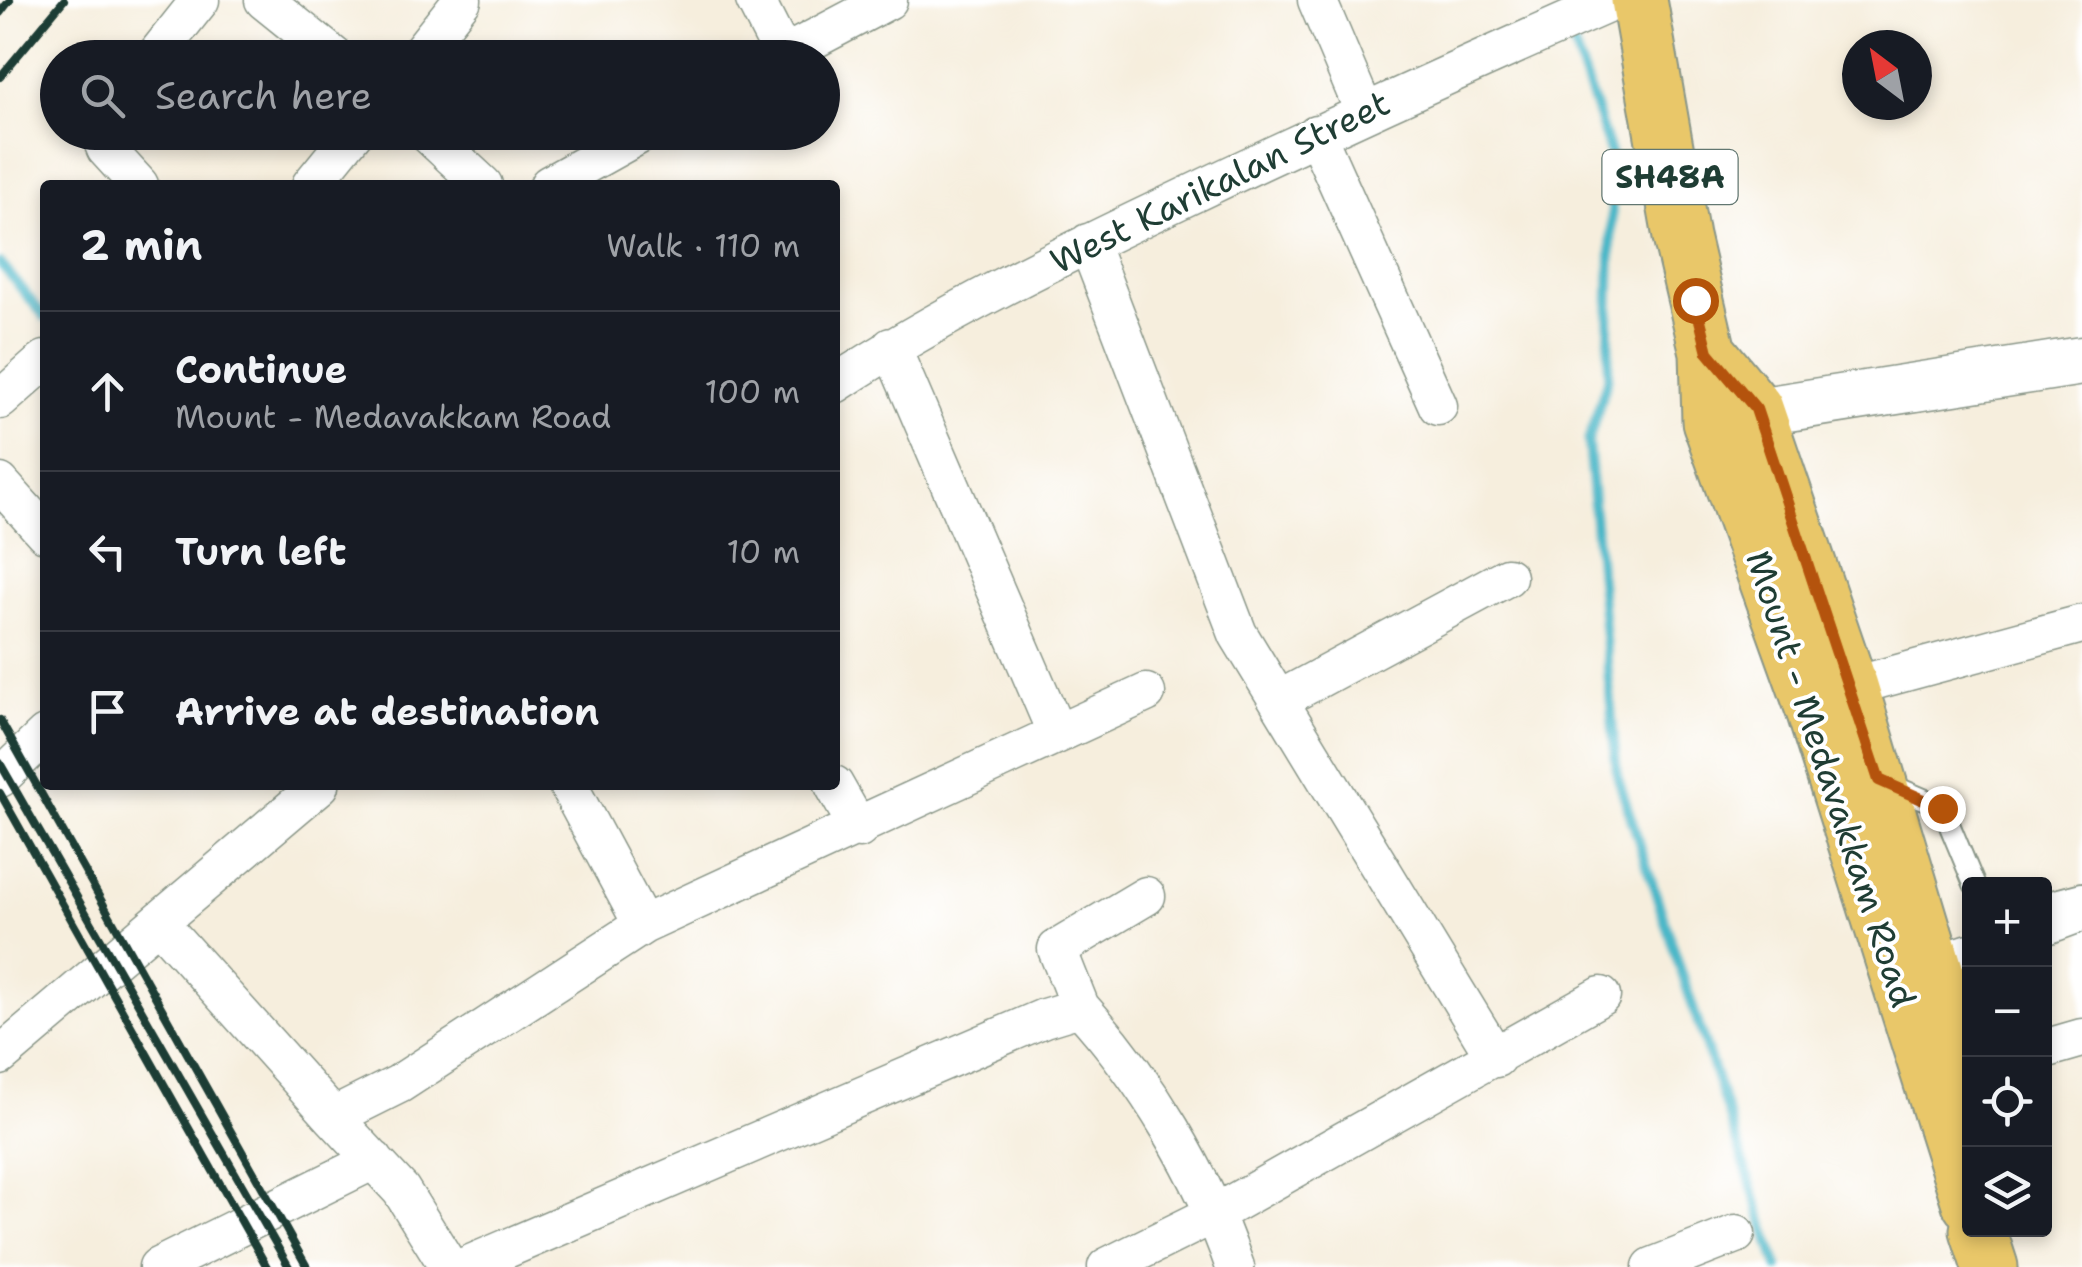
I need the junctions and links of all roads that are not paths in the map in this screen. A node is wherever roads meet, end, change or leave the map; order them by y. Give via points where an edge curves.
1 (200, 0) edge
2 (264, 0) edge
3 (462, 0) edge
4 (756, 0) edge
5 (888, 0) edge
6 (1317, 0) edge
7 (1616, 0) edge
8 (1639, 0) edge
9 (168, 40) edge
10 (314, 40) edge
11 (430, 40) edge
12 (773, 40) edge
13 (811, 40) edge
14 (1364, 111) junction
15 (1316, 134) junction
16 (107, 150) edge
17 (339, 150) edge
18 (445, 150) edge
19 (612, 150) edge
20 (134, 180) edge
21 (315, 180) edge
22 (478, 180) edge
23 (558, 180) edge
24 (1088, 243) junction
25 (891, 348) junction
26 (2082, 361) edge
27 (40, 364) edge
28 (840, 381) edge
29 (0, 400) edge
30 (1438, 406) dead end
31 (1732, 415) junction
32 (0, 483) edge
33 (40, 527) edge
34 (1507, 577) dead end
35 (2082, 624) edge
36 (1850, 687) junction
37 (1146, 693) dead end
38 (1278, 700) junction
39 (1057, 734) junction
40 (40, 740) edge
41 (0, 778) edge
42 (1879, 780) junction
43 (571, 790) edge
44 (837, 790) edge
45 (298, 791) edge
46 (859, 829) junction
47 (1971, 877) edge
48 (2082, 892) edge
49 (1146, 896) dead end
50 (2052, 901) edge
51 (2082, 912) edge
52 (158, 922) junction
53 (2052, 923) edge
54 (644, 925) junction
55 (1952, 959) edge
56 (1601, 996) dead end
57 (1080, 1007) junction
58 (2082, 1038) edge
59 (2052, 1047) edge
60 (1, 1051) edge
61 (1965, 1057) edge
62 (1496, 1058) junction
63 (333, 1117) junction
64 (374, 1160) junction
65 (1962, 1178) edge
66 (1216, 1213) junction
67 (1736, 1234) dead end
68 (1980, 1237) edge
69 (2017, 1237) edge
70 (158, 1267) edge
71 (449, 1267) edge
72 (464, 1267) edge
73 (1107, 1267) edge
74 (1235, 1267) edge
75 (1652, 1267) edge
76 (1990, 1267) edge
77 (2027, 1267) edge

1 - 9 street
2 - 10 street
3 - 11 street
4 - 12 street
5 - 13 street
6 - 14 street
7 - 14 street, West Karikalan Street
8 - 31 main road, Mount - Medavakkam Road / SH48A via 1681,236 1708,352
14 - 15 street, West Karikalan Street
15 - 24 street, West Karikalan Street
15 - 30 street
16 - 20 street
17 - 21 street
18 - 22 street
19 - 23 street
24 - 25 street, West Karikalan Street
24 - 38 street via 1238,634
25 - 28 street, West Karikalan Street
25 - 39 street
26 - 31 street
27 - 29 street
31 - 36 main road, Mount - Medavakkam Road / SH48A
31 - 65 main road, Mount - Medavakkam Road / SH48A via 1814,713
32 - 33 street
34 - 38 street
35 - 36 street
36 - 42 main road, Mount - Medavakkam Road / SH48A
37 - 39 street
38 - 62 street
39 - 46 street
40 - 41 street
42 - 47 lane via 1942,808
42 - 55 main road, Mount - Medavakkam Road / SH48A
43 - 54 street
44 - 46 street
45 - 52 street
46 - 54 street
48 - 50 lane
49 - 57 street via 1057,949
51 - 53 street
52 - 60 street
52 - 63 street
54 - 63 street via 399,1084
55 - 61 main road, Mount - Medavakkam Road / SH48A
56 - 62 street
57 - 66 street via 1119,1050
57 - 72 street
58 - 59 street
62 - 66 street
63 - 64 street
64 - 70 street
64 - 71 street
66 - 73 street
66 - 74 street
67 - 75 street
68 - 76 main road
69 - 77 main road

